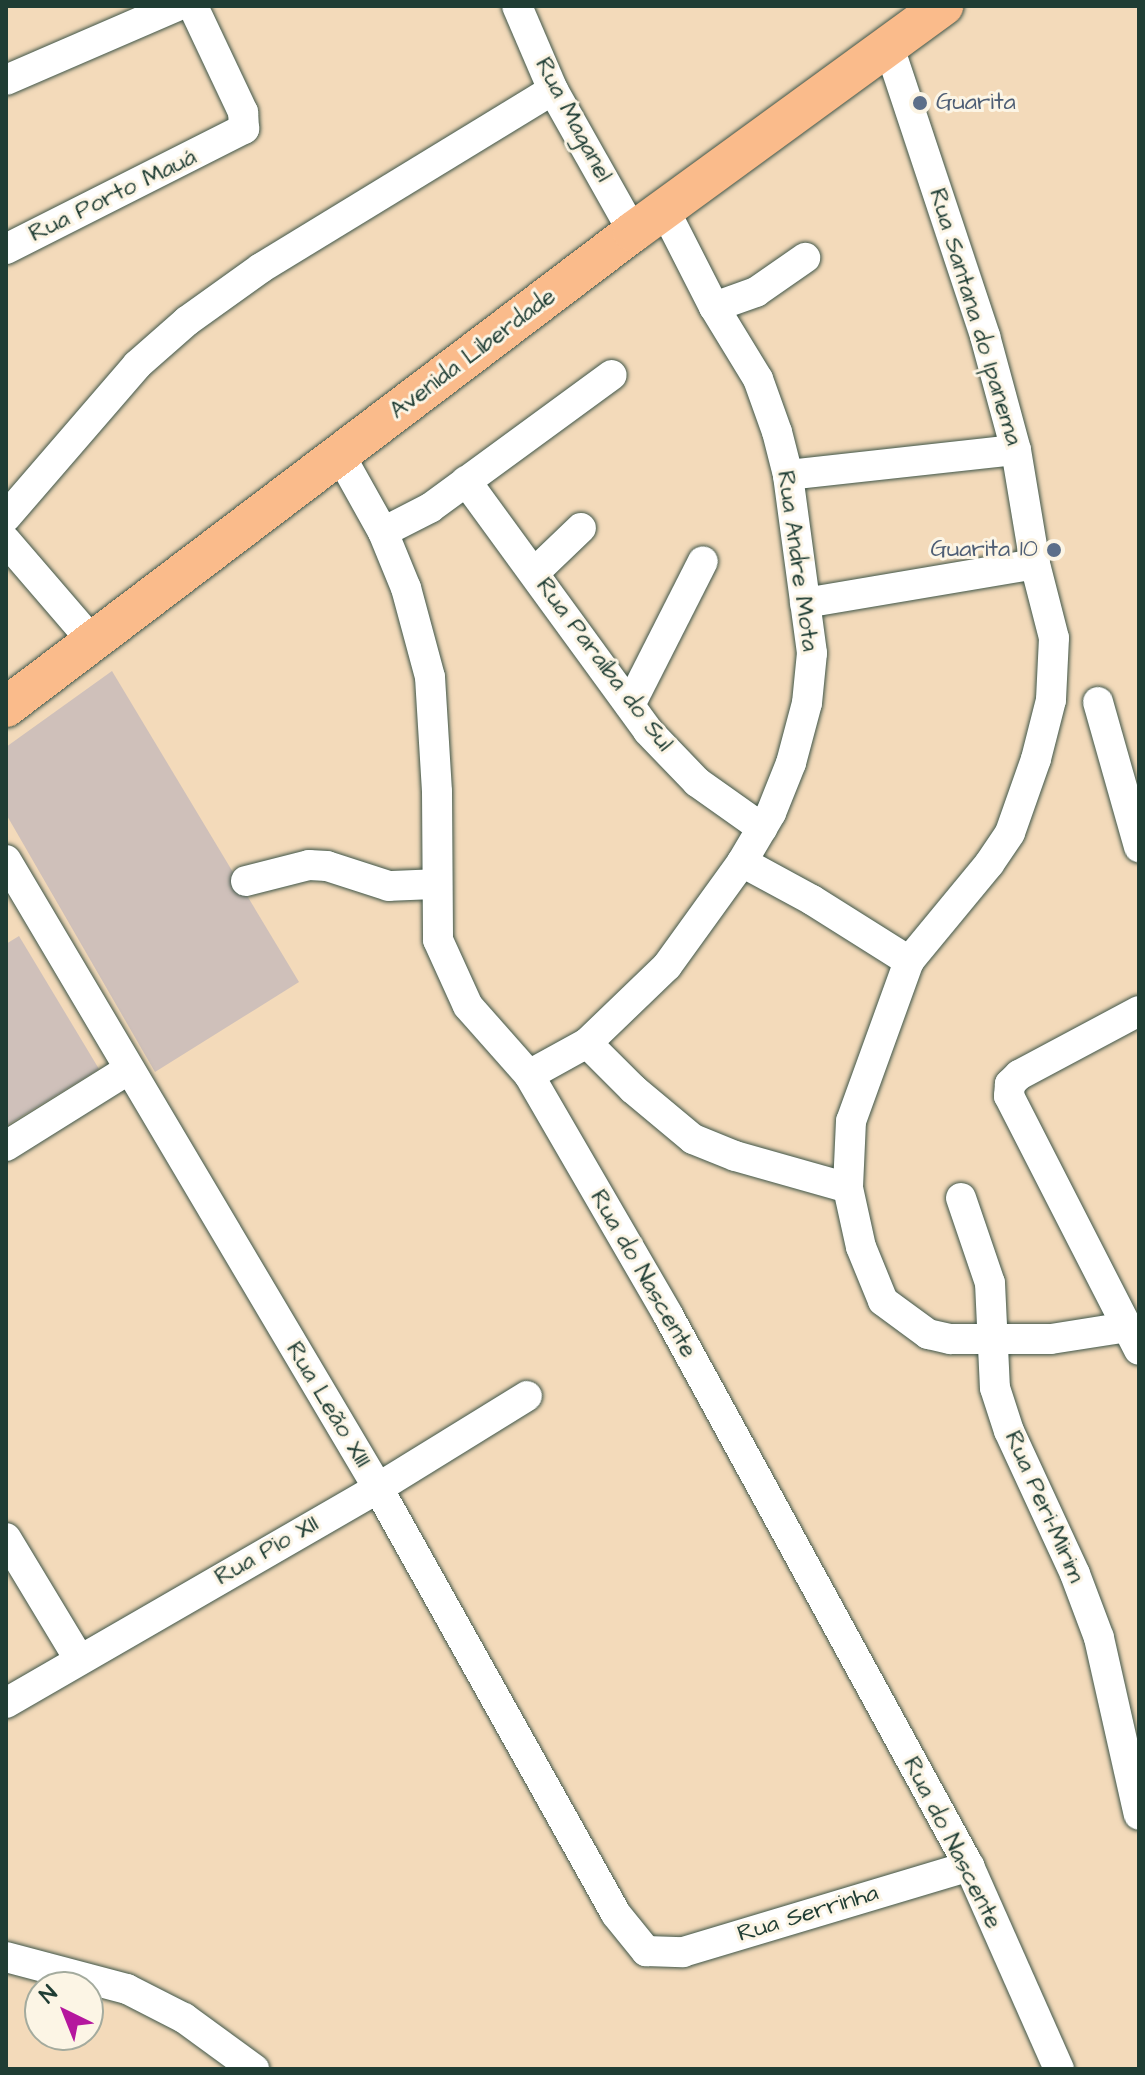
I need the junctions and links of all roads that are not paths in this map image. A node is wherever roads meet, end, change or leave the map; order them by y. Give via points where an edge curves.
1 (179, 6) edge
2 (517, 6) edge
3 (943, 6) edge
4 (889, 47) junction
5 (6, 80) edge
6 (553, 90) junction
7 (648, 220) junction
8 (6, 249) edge
9 (805, 258) dead end
10 (714, 307) junction
11 (612, 375) dead end
12 (1016, 450) junction
13 (340, 455) junction
14 (788, 475) junction
15 (466, 481) junction
16 (6, 517) edge
17 (581, 528) dead end
18 (383, 532) junction
19 (6, 541) edge
20 (703, 561) dead end
21 (1035, 564) junction
22 (534, 573) junction
23 (805, 603) junction
24 (92, 641) junction
25 (1098, 702) dead end
26 (630, 705) junction
27 (6, 707) edge
28 (762, 828) junction
29 (1139, 847) edge
30 (6, 860) edge
31 (742, 862) junction
32 (246, 881) dead end
33 (437, 884) junction
34 (909, 961) junction
35 (1139, 1011) edge
36 (587, 1043) junction
37 (129, 1069) junction
38 (529, 1075) junction
39 (6, 1146) edge
40 (848, 1188) junction
41 (961, 1198) dead end
42 (1135, 1331) edge
43 (995, 1338) junction
44 (527, 1396) dead end
45 (378, 1488) junction
46 (6, 1538) edge
47 (79, 1659) junction
48 (6, 1703) edge
49 (1139, 1815) edge
50 (969, 1866) junction
51 (646, 1951) joint
52 (6, 1957) edge
53 (251, 2068) edge
54 (1059, 2069) edge

1 - 5 street
1 - 8 street, Rua Porto Mauá via 246,121 237,134
2 - 6 street, Rua Maganel
3 - 4 main road, Avenida Liberdade
4 - 7 main road, Avenida Liberdade
4 - 12 street, Rua Santana do Ipanema via 985,336
6 - 7 street, Rua Maganel
6 - 16 street via 261,268 187,321 127,376
7 - 10 street, Rua Andre Mota
7 - 13 main road, Avenida Liberdade
9 - 10 street via 756,292
10 - 14 street, Rua Andre Mota via 758,379
11 - 15 street
12 - 14 street
12 - 21 street, Rua Santana do Ipanema
13 - 18 street, Rua do Nascente
13 - 24 main road, Avenida Liberdade
14 - 23 street, Rua Andre Mota
15 - 18 street via 430,508
15 - 22 street, Rua Paraíba do Sul
17 - 22 street
18 - 33 street, Rua do Nascente via 406,588 430,677
19 - 24 street
20 - 26 street
21 - 23 street
21 - 34 street, Rua Santana do Ipanema via 1054,638 1051,700 1036,759 1010,833
22 - 26 street, Rua Paraíba do Sul
23 - 28 street, Rua Andre Mota via 812,653 807,703 791,763
24 - 27 main road, Avenida Liberdade
25 - 29 street
26 - 28 street, Rua Paraíba do Sul via 697,782
28 - 31 street, Rua Andre Mota
30 - 37 street, Rua Leão XIII
31 - 34 street
31 - 36 street, Rua Andre Mota via 667,966
32 - 33 street via 309,865 389,886
33 - 38 street, Rua do Nascente via 438,940 468,1006
34 - 40 street, Rua Santana do Ipanema via 851,1121
35 - 42 street via 1019,1075 1010,1084 1009,1096
36 - 38 street, Rua Andre Mota
36 - 40 street via 693,1139
37 - 39 street
37 - 45 street, Rua Leão XIII
38 - 50 street, Rua do Nascente via 668,1315
40 - 43 street, Rua Santana do Ipanema via 861,1247 883,1301 928,1334
41 - 43 street, Rua Peri-Mirim via 990,1283
42 - 43 street, Rua Santana do Ipanema
43 - 49 street, Rua Peri-Mirim via 995,1388 1099,1638
44 - 45 street, Rua Pio XII
45 - 47 street, Rua Pio XII
45 - 51 street, Rua Leão XIII via 616,1914
46 - 47 street
47 - 48 street, Rua Pio XII
50 - 51 street, Rua Serrinha via 683,1952
50 - 54 street, Rua do Nascente
52 - 53 street via 127,1989 184,2018

